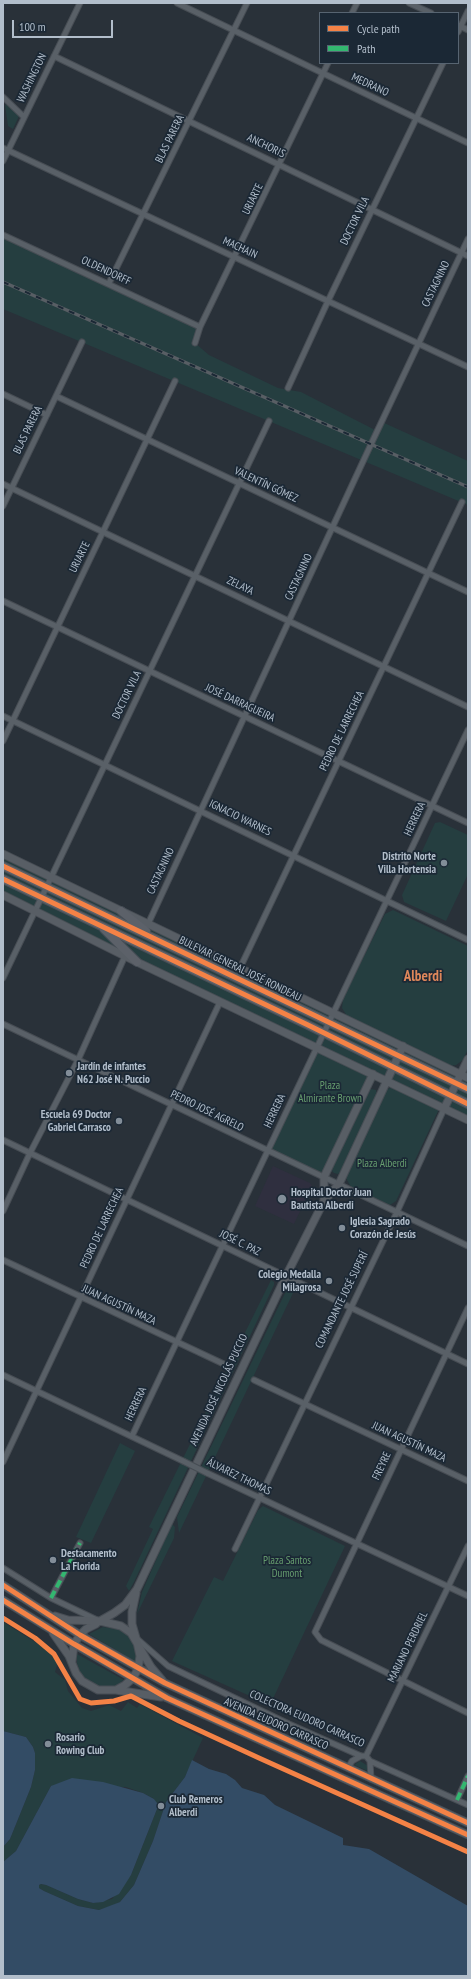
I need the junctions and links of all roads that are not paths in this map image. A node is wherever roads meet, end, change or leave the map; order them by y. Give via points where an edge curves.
1 (80, 3) edge
2 (177, 3) edge
3 (246, 3) edge
4 (357, 3) edge
5 (409, 3) edge
6 (468, 11) edge
7 (352, 12) edge
8 (429, 12) edge
9 (459, 28) edge
10 (468, 30) edge
11 (233, 31) junction
12 (54, 56) junction
13 (328, 64) edge
14 (443, 64) edge
15 (323, 74) junction
16 (3, 97) edge
17 (24, 117) junction
18 (416, 118) junction
19 (190, 121) junction
20 (468, 143) edge
21 (3, 148) edge
22 (8, 150) junction
23 (3, 161) edge
24 (281, 164) junction
25 (372, 209) junction
26 (144, 214) junction
27 (3, 235) edge
28 (468, 239) edge
29 (462, 253) junction
30 (468, 256) edge
31 (235, 257) junction
32 (109, 283) junction
33 (328, 301) junction
34 (200, 327) junction
35 (82, 342) dead end
36 (195, 343) dead end
37 (418, 344) junction
38 (468, 367) edge
39 (175, 381) dead end
40 (288, 388) dead end
41 (3, 394) edge
42 (56, 396) junction
43 (47, 414) junction
44 (269, 421) dead end
45 (148, 440) junction
46 (240, 483) junction
47 (3, 484) edge
48 (12, 488) junction
49 (462, 502) dead end
50 (3, 506) edge
51 (333, 528) junction
52 (103, 532) junction
53 (428, 573) junction
54 (195, 576) junction
55 (468, 592) edge
56 (3, 601) edge
57 (289, 621) junction
58 (57, 627) junction
59 (384, 666) junction
60 (150, 671) junction
61 (468, 706) edge
62 (3, 716) edge
63 (244, 716) junction
64 (13, 721) junction
65 (468, 730) edge
66 (3, 741) edge
67 (338, 761) junction
68 (105, 765) junction
69 (432, 806) junction
70 (200, 810) junction
71 (468, 823) edge
72 (3, 854) edge
73 (293, 855) junction
74 (3, 866) edge
75 (52, 877) junction
76 (3, 879) edge
77 (47, 887) junction
78 (3, 895) edge
79 (42, 897) junction
80 (387, 900) junction
81 (36, 911) junction
82 (121, 911) junction
83 (99, 924) junction
84 (148, 924) junction
85 (468, 940) edge
86 (160, 941) junction
87 (125, 956) junction
88 (137, 962) junction
89 (240, 968) junction
90 (3, 978) edge
91 (220, 1002) junction
92 (333, 1013) junction
93 (328, 1023) junction
94 (3, 1024) edge
95 (324, 1033) junction
96 (403, 1046) junction
97 (317, 1048) junction
98 (398, 1056) junction
99 (468, 1059) edge
100 (78, 1060) junction
101 (394, 1066) junction
102 (373, 1074) junction
103 (461, 1074) junction
104 (468, 1078) edge
105 (387, 1081) junction
106 (456, 1084) junction
107 (468, 1089) edge
108 (451, 1095) junction
109 (468, 1104) edge
110 (172, 1105) junction
111 (444, 1108) junction
112 (468, 1120) edge
113 (3, 1140) edge
114 (268, 1151) junction
115 (30, 1153) junction
116 (324, 1177) junction
117 (339, 1184) junction
118 (127, 1200) junction
119 (324, 1200) junction
120 (3, 1210) edge
121 (397, 1212) junction
122 (223, 1246) junction
123 (468, 1246) edge
124 (3, 1260) edge
125 (286, 1276) junction
126 (81, 1297) junction
127 (351, 1307) junction
128 (468, 1308) edge
129 (176, 1343) junction
130 (447, 1354) junction
131 (468, 1364) edge
132 (228, 1366) dead end
133 (3, 1375) edge
134 (254, 1380) dead end
135 (37, 1391) junction
136 (305, 1404) junction
137 (132, 1436) junction
138 (401, 1450) junction
139 (3, 1462) edge
140 (468, 1481) edge
141 (259, 1498) junction
142 (80, 1543) dead end
143 (356, 1544) junction
144 (468, 1546) edge
145 (235, 1549) dead end
146 (3, 1568) edge
147 (3, 1586) edge
148 (448, 1587) junction
149 (136, 1589) junction
150 (468, 1596) edge
151 (50, 1598) junction
152 (3, 1600) edge
153 (49, 1615) junction
154 (100, 1621) junction
155 (110, 1623) junction
156 (93, 1625) junction
157 (50, 1629) junction
158 (80, 1635) junction
159 (137, 1639) junction
160 (74, 1644) junction
161 (73, 1665) junction
162 (138, 1669) junction
163 (133, 1678) junction
164 (403, 1681) junction
165 (165, 1683) junction
166 (116, 1690) junction
167 (167, 1698) junction
168 (468, 1713) edge
169 (363, 1756) junction
170 (370, 1761) junction
171 (348, 1768) junction
172 (468, 1776) edge
173 (371, 1779) junction
174 (457, 1800) junction
175 (468, 1805) edge
176 (468, 1823) edge
177 (468, 1835) edge

1 - 12 street, WASHINGTON
2 - 11 street, MEDRANO
3 - 11 street, BLAS PARERA
4 - 7 street
5 - 8 street
6 - 9 street
9 - 10 street
11 - 15 street, MEDRANO
11 - 19 street, BLAS PARERA
12 - 17 street, WASHINGTON
12 - 19 street, ANCHORIS
13 - 15 street, URIARTE
14 - 18 street, DOCTOR VILA
15 - 18 street, MEDRANO
15 - 24 street, URIARTE
16 - 17 street
17 - 22 street, WASHINGTON
18 - 20 street, MEDRANO
18 - 25 street, DOCTOR VILA
19 - 24 street, ANCHORIS
19 - 26 street, BLAS PARERA
21 - 22 street, MACHAIN
22 - 23 street, WASHINGTON
22 - 26 street, MACHAIN
24 - 25 street, ANCHORIS
24 - 31 street, URIARTE
25 - 29 street, ANCHORIS
25 - 33 street, DOCTOR VILA
26 - 31 street, MACHAIN
26 - 32 street, BLAS PARERA
27 - 32 street, OLDENDORFF
28 - 29 street, CASTAGNINO
29 - 30 street, ANCHORIS
29 - 37 street, CASTAGNINO
31 - 33 street, MACHAIN
31 - 34 street, URIARTE
32 - 34 street, OLDENDORFF
33 - 37 street, MACHAIN
33 - 40 street, DOCTOR VILA
34 - 36 street, URIARTE
35 - 42 street, BLAS PARERA
37 - 38 street, MACHAIN
37 - 51 street, CASTAGNINO
39 - 45 street, URIARTE
41 - 43 street
42 - 43 street, BLAS PARERA
42 - 45 street, VALENTÍN GÓMEZ
43 - 48 street, BLAS PARERA
44 - 46 street, DOCTOR VILA
45 - 46 street, VALENTÍN GÓMEZ
45 - 52 street, URIARTE
46 - 51 street, VALENTÍN GÓMEZ
46 - 54 street, DOCTOR VILA
47 - 48 street, ZELAYA
48 - 50 street, BLAS PARERA
48 - 52 street, ZELAYA
49 - 53 street, PEDRO DE LARRECHEA
51 - 53 street, VALENTÍN GÓMEZ
51 - 57 street, CASTAGNINO
52 - 54 street, ZELAYA
52 - 58 street, URIARTE
53 - 55 street, VALENTÍN GÓMEZ
53 - 59 street, PEDRO DE LARRECHEA
54 - 57 street, ZELAYA
54 - 60 street, DOCTOR VILA
56 - 58 street, JOSÉ DARRAGUEIRA
57 - 59 street, ZELAYA
57 - 63 street, CASTAGNINO
58 - 60 street, JOSÉ DARRAGUEIRA
58 - 64 street, URIARTE
59 - 61 street, ZELAYA
59 - 67 street, PEDRO DE LARRECHEA
60 - 63 street, JOSÉ DARRAGUEIRA
60 - 68 street, DOCTOR VILA
62 - 64 street, IGNACIO WARNES
63 - 67 street, JOSÉ DARRAGUEIRA
63 - 70 street, CASTAGNINO
64 - 66 street, URIARTE
64 - 68 street, IGNACIO WARNES
65 - 69 street, HERRERA
67 - 69 street, JOSÉ DARRAGUEIRA
67 - 73 street, PEDRO DE LARRECHEA
68 - 70 street, IGNACIO WARNES
68 - 75 street, DOCTOR VILA
69 - 71 street, JOSÉ DARRAGUEIRA
69 - 80 street, HERRERA
70 - 73 street, IGNACIO WARNES
70 - 84 street, CASTAGNINO
72 - 75 main road, BULEVAR GENERAL JOSÉ RONDEAU
73 - 80 street, IGNACIO WARNES
73 - 89 street, PEDRO DE LARRECHEA
74 - 77 main road, BULEVAR GENERAL JOSÉ RONDEAU
75 - 77 street, DOCTOR VILA
75 - 82 main road, BULEVAR GENERAL JOSÉ RONDEAU
76 - 79 main road, BULEVAR GENERAL JOSÉ RONDEAU
77 - 79 street, DOCTOR VILA
77 - 86 main road, BULEVAR GENERAL JOSÉ RONDEAU
78 - 81 main road
79 - 81 street, DOCTOR VILA
79 - 83 main road, BULEVAR GENERAL JOSÉ RONDEAU
80 - 85 street, IGNACIO WARNES
80 - 92 street, HERRERA
81 - 87 main road
81 - 90 street, DOCTOR VILA
82 - 84 main road, BULEVAR GENERAL JOSÉ RONDEAU
82 - 86 main road
83 - 88 main road
83 - 95 main road, BULEVAR GENERAL JOSÉ RONDEAU
84 - 89 main road, BULEVAR GENERAL JOSÉ RONDEAU
86 - 93 main road, BULEVAR GENERAL JOSÉ RONDEAU
87 - 88 main road
87 - 100 street
88 - 91 main road
89 - 92 main road, BULEVAR GENERAL JOSÉ RONDEAU
91 - 97 main road
91 - 110 street, PEDRO DE LARRECHEA
92 - 93 street, HERRERA
92 - 96 main road, BULEVAR GENERAL JOSÉ RONDEAU
93 - 95 street, HERRERA
93 - 98 main road, BULEVAR GENERAL JOSÉ RONDEAU
94 - 100 street, PEDRO JOSÉ AGRELO
95 - 97 street, HERRERA
95 - 101 main road, BULEVAR GENERAL JOSÉ RONDEAU
96 - 98 main road, AVENIDA JOSÉ NICOLÁS PUCCIO
96 - 103 main road, BULEVAR GENERAL JOSÉ RONDEAU
97 - 102 main road
97 - 114 street, HERRERA
98 - 101 main road, AVENIDA JOSÉ NICOLÁS PUCCIO
98 - 106 main road, BULEVAR GENERAL JOSÉ RONDEAU
99 - 103 main road, COMANDANTE JOSÉ SUPERÍ
100 - 110 street, PEDRO JOSÉ AGRELO
100 - 115 street
101 - 105 main road, AVENIDA JOSÉ NICOLÁS PUCCIO
101 - 108 main road, BULEVAR GENERAL JOSÉ RONDEAU
102 - 105 main road
102 - 116 main road, AVENIDA JOSÉ NICOLÁS PUCCIO
103 - 104 main road, BULEVAR GENERAL JOSÉ RONDEAU
103 - 106 main road, COMANDANTE JOSÉ SUPERÍ
105 - 111 main road
105 - 117 main road, AVENIDA JOSÉ NICOLÁS PUCCIO
106 - 107 main road, BULEVAR GENERAL JOSÉ RONDEAU
106 - 108 main road, COMANDANTE JOSÉ SUPERÍ
108 - 109 main road, BULEVAR GENERAL JOSÉ RONDEAU
108 - 111 main road, COMANDANTE JOSÉ SUPERÍ
110 - 114 street, PEDRO JOSÉ AGRELO
110 - 118 street, PEDRO DE LARRECHEA
111 - 112 main road
111 - 121 street, COMANDANTE JOSÉ SUPERÍ
113 - 115 street, JOSÉ C. PAZ
114 - 116 street, PEDRO JOSÉ AGRELO
114 - 122 street, HERRERA
115 - 118 street, JOSÉ C. PAZ
115 - 120 street
116 - 117 street, PEDRO JOSÉ AGRELO
116 - 119 main road, AVENIDA JOSÉ NICOLÁS PUCCIO
117 - 119 main road, AVENIDA JOSÉ NICOLÁS PUCCIO
117 - 121 street, PEDRO JOSÉ AGRELO
118 - 122 street, JOSÉ C. PAZ
118 - 126 street, PEDRO DE LARRECHEA
119 - 125 main road, AVENIDA JOSÉ NICOLÁS PUCCIO
121 - 123 street, PEDRO JOSÉ AGRELO
121 - 127 street, COMANDANTE JOSÉ SUPERÍ
122 - 125 street, JOSÉ C. PAZ
122 - 129 street, HERRERA
124 - 126 street, JUAN AGUSTÍN MAZA
125 - 127 street, JOSÉ C. PAZ
125 - 149 main road, AVENIDA JOSÉ NICOLÁS PUCCIO
126 - 129 street, JUAN AGUSTÍN MAZA
126 - 135 street, PEDRO DE LARRECHEA
127 - 130 street, JOSÉ C. PAZ
127 - 136 street, COMANDANTE JOSÉ SUPERÍ
128 - 130 street, FREYRE
129 - 132 street, JUAN AGUSTÍN MAZA
129 - 137 street, HERRERA
130 - 131 street, JOSÉ C. PAZ
130 - 138 street, FREYRE
133 - 135 street, ÁLVAREZ THOMAS
134 - 136 street, JUAN AGUSTÍN MAZA
135 - 137 street, ÁLVAREZ THOMAS
135 - 139 street, PEDRO DE LARRECHEA
136 - 138 street, JUAN AGUSTÍN MAZA
136 - 141 street, COMANDANTE JOSÉ SUPERÍ
137 - 141 street, ÁLVAREZ THOMAS, bridge
138 - 140 street, JUAN AGUSTÍN MAZA
138 - 143 street, FREYRE
141 - 143 street, ÁLVAREZ THOMAS
141 - 145 street, COMANDANTE JOSÉ SUPERÍ
142 - 151 street
143 - 148 street, ÁLVAREZ THOMAS
143 - 164 street, FREYRE via 314,1632 321,1640
144 - 148 street, MARIANO PERDRIEL
146 - 151 street
147 - 153 main road, AVENIDA EUDORO CARRASCO
148 - 150 street, ÁLVAREZ THOMAS
148 - 164 street, MARIANO PERDRIEL
149 - 154 main road, AVENIDA JOSÉ NICOLÁS PUCCIO via 125,1604
149 - 159 main road, AVENIDA JOSÉ NICOLÁS PUCCIO via 132,1624
151 - 154 street
152 - 157 main road, AVENIDA EUDORO CARRASCO
153 - 154 main road via 68,1620
153 - 158 main road, AVENIDA EUDORO CARRASCO
154 - 155 main road
154 - 156 main road, AVENIDA JOSÉ NICOLÁS PUCCIO
155 - 156 main road
155 - 159 main road via 121,1626
156 - 158 main road, AVENIDA JOSÉ NICOLÁS PUCCIO
157 - 160 main road, AVENIDA EUDORO CARRASCO
157 - 161 main road
158 - 160 main road, AVENIDA JOSÉ NICOLÁS PUCCIO
158 - 162 main road, AVENIDA EUDORO CARRASCO
159 - 162 main road via 140,1656
159 - 165 main road via 151,1667
159 - 169 street, COLECTORA EUDORO CARRASCO via 168,1666
160 - 161 main road
160 - 163 main road, AVENIDA EUDORO CARRASCO
161 - 166 main road via 82,1681 89,1687
162 - 163 main road
162 - 165 main road, AVENIDA EUDORO CARRASCO
163 - 166 main road
163 - 167 main road, AVENIDA EUDORO CARRASCO
164 - 168 street
164 - 169 street, MARIANO PERDRIEL
165 - 171 main road, AVENIDA EUDORO CARRASCO
166 - 167 main road
167 - 177 main road, AVENIDA EUDORO CARRASCO
169 - 170 street, COLECTORA EUDORO CARRASCO
169 - 171 street, MARIANO PERDRIEL via 352,1761
170 - 173 street
170 - 174 street, COLECTORA EUDORO CARRASCO
171 - 173 main road, AVENIDA EUDORO CARRASCO
172 - 174 street
173 - 176 main road, AVENIDA EUDORO CARRASCO
174 - 175 street, COLECTORA EUDORO CARRASCO

